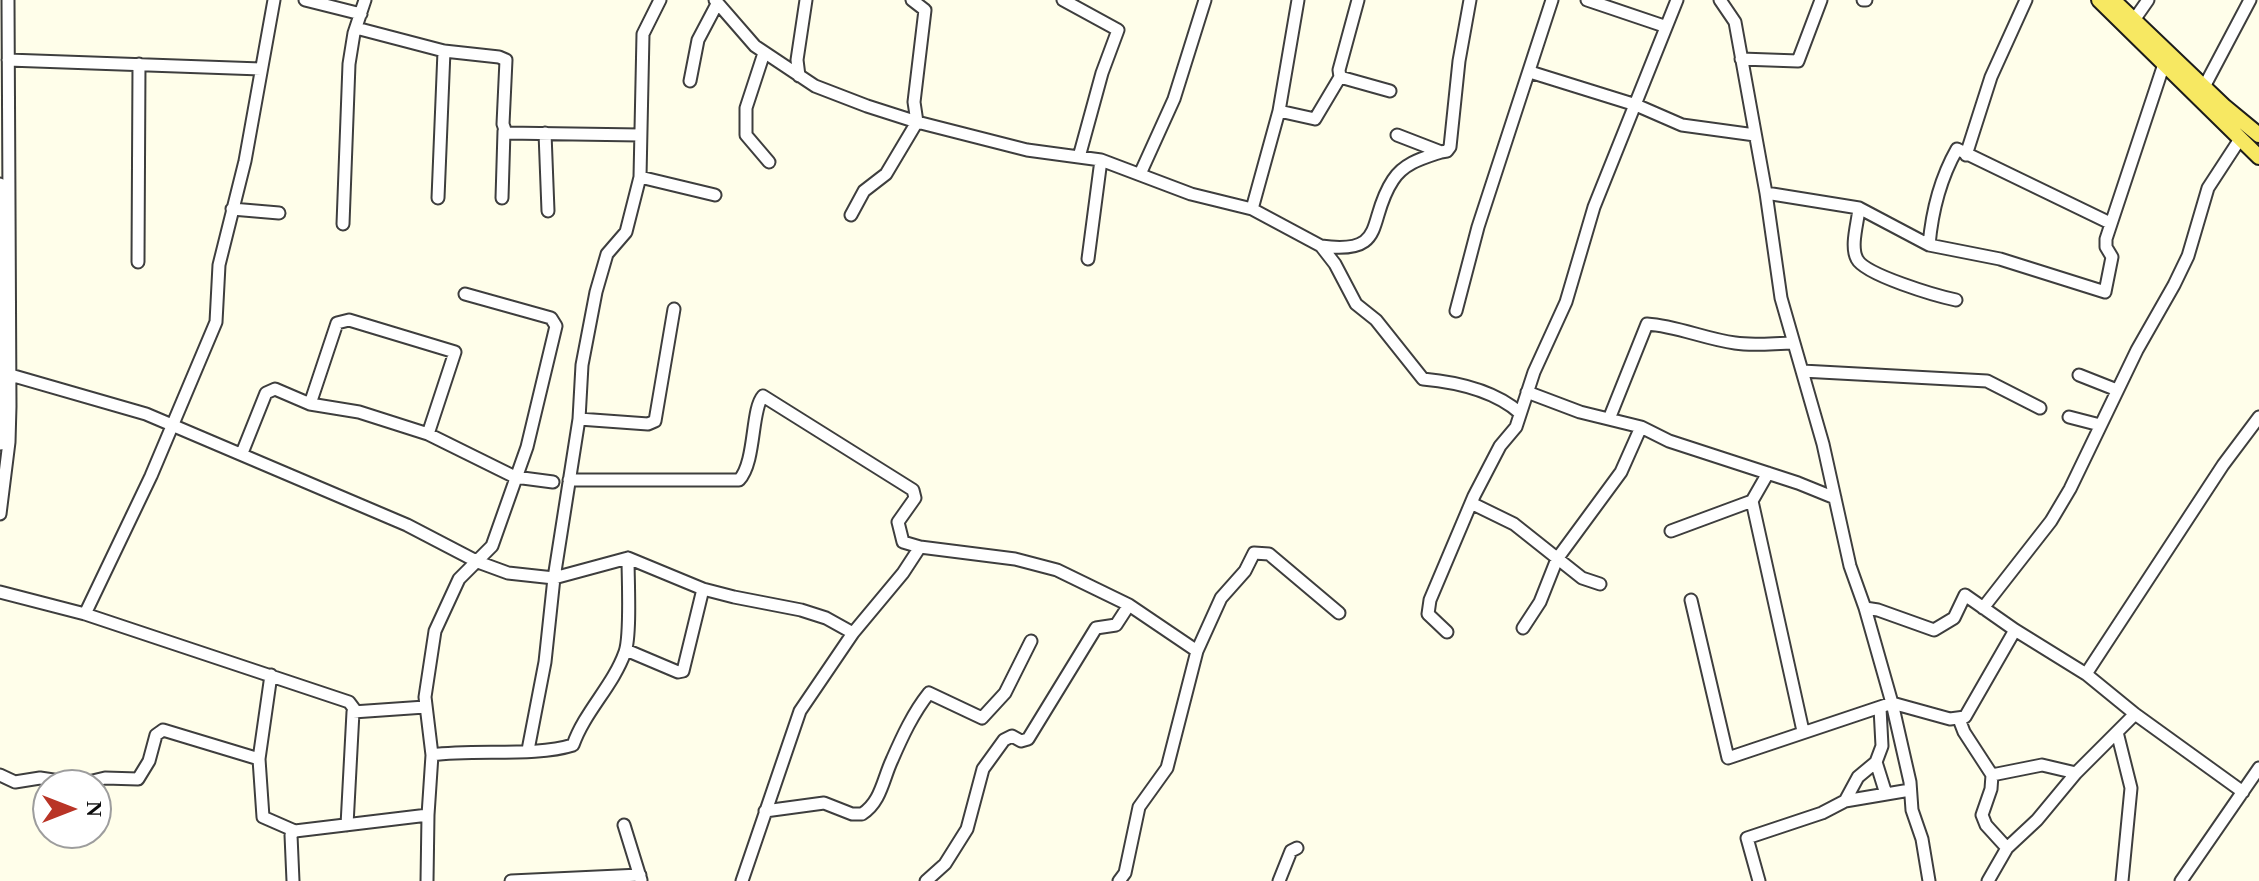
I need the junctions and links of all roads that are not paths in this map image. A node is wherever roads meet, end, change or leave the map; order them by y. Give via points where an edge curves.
1 (8, 0) edge
2 (274, 0) edge
3 (305, 0) edge
4 (365, 0) edge
5 (660, 0) edge
6 (806, 0) edge
7 (912, 0) edge
8 (1063, 0) edge
9 (1298, 0) edge
10 (1358, 0) edge
11 (1470, 0) edge
12 (1552, 0) edge
13 (1587, 0) edge
14 (1677, 0) edge
15 (1720, 0) edge
16 (1821, 0) edge
17 (2026, 0) edge
18 (2099, 0) edge
19 (2113, 0) edge
20 (2148, 0) edge
21 (2250, 0) edge
22 (716, 2) edge
23 (1200, 3) edge
24 (361, 14) junction
25 (2134, 20) junction
26 (1664, 26) junction
27 (356, 28) junction
28 (444, 51) junction
29 (764, 53) junction
30 (1741, 59) junction
31 (8, 60) junction
32 (139, 64) junction
33 (2164, 64) junction
34 (261, 69) junction
35 (1530, 72) junction
36 (799, 76) junction
37 (1340, 77) junction
38 (690, 81) dead end
39 (2204, 87) junction
40 (1390, 91) dead end
41 (1636, 105) junction
42 (1279, 111) junction
43 (917, 122) junction
44 (504, 131) junction
45 (545, 133) junction
46 (640, 135) junction
47 (1397, 135) dead end
48 (1755, 135) junction
49 (2259, 135) edge
50 (2240, 139) junction
51 (1441, 152) junction
52 (1966, 155) junction
53 (1079, 157) junction
54 (2259, 157) edge
55 (1101, 160) junction
56 (769, 162) dead end
57 (1140, 174) junction
58 (640, 177) junction
59 (5, 180) edge
60 (1766, 193) junction
61 (715, 195) dead end
62 (438, 198) dead end
63 (502, 198) dead end
64 (1859, 208) junction
65 (232, 209) junction
66 (1252, 209) junction
67 (548, 211) dead end
68 (279, 213) dead end
69 (851, 215) dead end
70 (2110, 223) junction
71 (343, 224) dead end
72 (1929, 245) junction
73 (1321, 246) junction
74 (1088, 259) dead end
75 (138, 262) dead end
76 (465, 294) dead end
77 (1956, 300) dead end
78 (674, 309) dead end
79 (1456, 311) dead end
80 (1794, 343) junction
81 (1802, 371) junction
82 (4, 373) edge
83 (2079, 375) dead end
84 (2117, 390) junction
85 (1527, 392) junction
86 (310, 404) junction
87 (2040, 408) dead end
88 (1520, 413) junction
89 (2069, 417) dead end
90 (2259, 417) edge
91 (579, 419) junction
92 (1609, 419) junction
93 (172, 425) junction
94 (2100, 425) junction
95 (1641, 427) junction
96 (428, 434) junction
97 (0, 444) edge
98 (242, 453) junction
99 (1768, 473) junction
100 (515, 477) junction
101 (569, 480) junction
102 (553, 482) dead end
103 (1835, 498) junction
104 (1752, 501) junction
105 (1471, 503) junction
106 (0, 514) edge
107 (1671, 531) dead end
108 (920, 547) junction
109 (628, 558) junction
110 (1557, 559) junction
111 (478, 562) junction
112 (554, 578) junction
113 (1600, 584) dead end
114 (703, 589) junction
115 (0, 592) edge
116 (1691, 600) dead end
117 (1129, 605) junction
118 (1865, 608) junction
119 (1983, 608) junction
120 (1339, 613) dead end
121 (85, 614) junction
122 (1523, 628) dead end
123 (2015, 630) junction
124 (1447, 632) dead end
125 (853, 633) junction
126 (1031, 641) dead end
127 (626, 650) junction
128 (1197, 651) junction
129 (2086, 674) junction
130 (271, 675) junction
131 (1892, 703) junction
132 (425, 707) junction
133 (1880, 708) junction
134 (355, 710) junction
135 (2135, 714) junction
136 (1959, 719) junction
137 (1803, 731) junction
138 (2117, 732) junction
139 (1901, 743) junction
140 (528, 750) junction
141 (432, 755) junction
142 (259, 759) junction
143 (1876, 763) junction
144 (2259, 768) edge
145 (2076, 773) junction
146 (0, 775) edge
147 (1992, 775) junction
148 (1910, 790) junction
149 (2243, 792) junction
150 (1886, 794) junction
151 (1845, 801) junction
152 (765, 811) junction
153 (428, 815) junction
154 (347, 825) junction
155 (624, 825) dead end
156 (295, 831) junction
157 (1297, 848) dead end
158 (2007, 848) junction
159 (641, 878) edge
160 (293, 881) edge
161 (427, 881) edge
162 (511, 881) edge
163 (742, 881) edge
164 (926, 881) edge
165 (1119, 881) edge
166 (1279, 881) edge
167 (1759, 881) edge
168 (1929, 881) edge
169 (1988, 881) edge
170 (2122, 881) edge
171 (2181, 881) edge

1 - 31 street
2 - 34 street
3 - 24 street
4 - 24 street
5 - 46 street via 643,34
6 - 36 street
7 - 43 street via 925,10 914,102
8 - 53 street via 1118,30
9 - 42 street
10 - 37 street
11 - 51 street via 1453,135 1450,147
12 - 35 street
13 - 26 street
14 - 26 street
15 - 30 street via 1735,22
16 - 30 street via 1798,61
17 - 52 street via 1991,77
18 - 33 main road
19 - 25 main road
20 - 25 street
21 - 39 street
22 - 29 street
22 - 38 street via 698,40
23 - 57 street via 1174,99
24 - 27 street
25 - 39 main road
26 - 41 street
27 - 28 street
27 - 71 street via 346,97
28 - 44 street via 506,60
28 - 62 street
29 - 36 street
29 - 56 street via 746,108 746,135
30 - 48 street
31 - 32 street
31 - 59 street
32 - 34 street
32 - 75 street
33 - 50 main road
33 - 70 street
34 - 65 street
35 - 41 street
35 - 79 street
36 - 43 street
37 - 40 street
37 - 42 street via 1315,119
39 - 49 main road
41 - 48 street via 1682,125
41 - 85 street via 1594,207 1566,302
42 - 66 street
43 - 53 street via 1027,150
43 - 69 street via 886,174 864,191
44 - 45 street
44 - 63 street
45 - 46 street
45 - 67 street
46 - 58 street
47 - 51 street
48 - 60 street
50 - 54 main road
50 - 84 street via 2208,188 2188,256
51 - 73 street via 1414,161 1393,178 1369,238 1360,246
52 - 70 street
52 - 72 street via 1957,149 1947,167 1932,211
53 - 55 street
55 - 57 street
55 - 74 street
57 - 66 street
58 - 61 street
58 - 91 street via 626,232 607,254 596,292 582,365
59 - 82 street
60 - 64 street
60 - 80 street via 1781,298
64 - 72 street
64 - 77 street via 1857,261 1928,294
65 - 68 street
65 - 93 street via 219,265 216,322
66 - 73 street
70 - 72 street via 2105,243 2112,260 2105,292 2000,259
73 - 88 street via 1356,304 1376,320 1423,379 1453,382
76 - 100 street via 555,321 532,431
78 - 91 street via 655,421
80 - 81 street
80 - 92 street via 1738,344 1647,324
81 - 87 street via 1987,381
81 - 103 street
82 - 93 street
82 - 97 street
82 - 106 street via 9,442
83 - 84 street
84 - 94 street
85 - 88 street
85 - 92 street
86 - 96 street via 359,412
86 - 96 street via 337,323 356,321 455,352
86 - 98 street via 275,389 266,393
88 - 105 street
89 - 94 street
90 - 129 street
91 - 101 street
92 - 95 street
93 - 98 street
93 - 121 street
94 - 119 street via 2051,521
95 - 99 street
95 - 110 street via 1621,472
96 - 100 street
98 - 111 street
99 - 103 street
99 - 104 street
100 - 102 street
100 - 111 street via 492,546
101 - 108 street via 739,480 763,396 913,490 915,498 898,522 903,542
101 - 112 street
103 - 118 street
104 - 107 street
104 - 137 street
105 - 110 street via 1514,524
105 - 124 street via 1430,600 1428,614
108 - 117 street via 1057,570
108 - 125 street
109 - 112 street
109 - 114 street
109 - 127 street
110 - 113 street
110 - 122 street
111 - 112 street via 508,573
111 - 132 street via 459,579 435,631
112 - 140 street
114 - 125 street via 801,610
114 - 127 street via 683,671
115 - 121 street
116 - 137 street via 1728,758
117 - 128 street
117 - 164 street via 1116,625 1096,628 1028,739 1004,740 983,769 967,829 945,864
118 - 119 street via 1934,630 1954,618 1965,595
118 - 131 street
119 - 123 street
120 - 128 street via 1269,554 1254,553 1221,598
121 - 130 street
123 - 129 street
123 - 136 street via 1965,717
125 - 152 street via 800,711
126 - 152 street via 1005,693 982,718 929,693 875,803 862,814 824,803
127 - 140 street via 573,745
128 - 165 street via 1167,768 1139,807
129 - 135 street
130 - 134 street via 349,702
130 - 142 street
131 - 133 street
131 - 136 street
131 - 139 street
132 - 134 street
132 - 141 street
133 - 137 street
133 - 143 street via 1882,746
134 - 154 street
135 - 138 street
135 - 149 street
136 - 147 street
138 - 145 street
138 - 170 street via 2131,788
139 - 143 street
139 - 148 street
140 - 141 street
141 - 153 street
142 - 146 street via 163,730 138,779 80,784 40,778 15,782
142 - 156 street via 263,817
143 - 150 street
143 - 151 street via 1858,777
144 - 149 street
145 - 147 street via 2042,765
145 - 158 street
147 - 158 street via 1982,815
148 - 150 street
148 - 168 street
149 - 171 street
150 - 151 street
151 - 167 street via 1747,838
152 - 163 street
153 - 154 street
153 - 161 street
154 - 156 street
155 - 159 street
156 - 160 street
157 - 166 street
158 - 169 street
159 - 162 street

